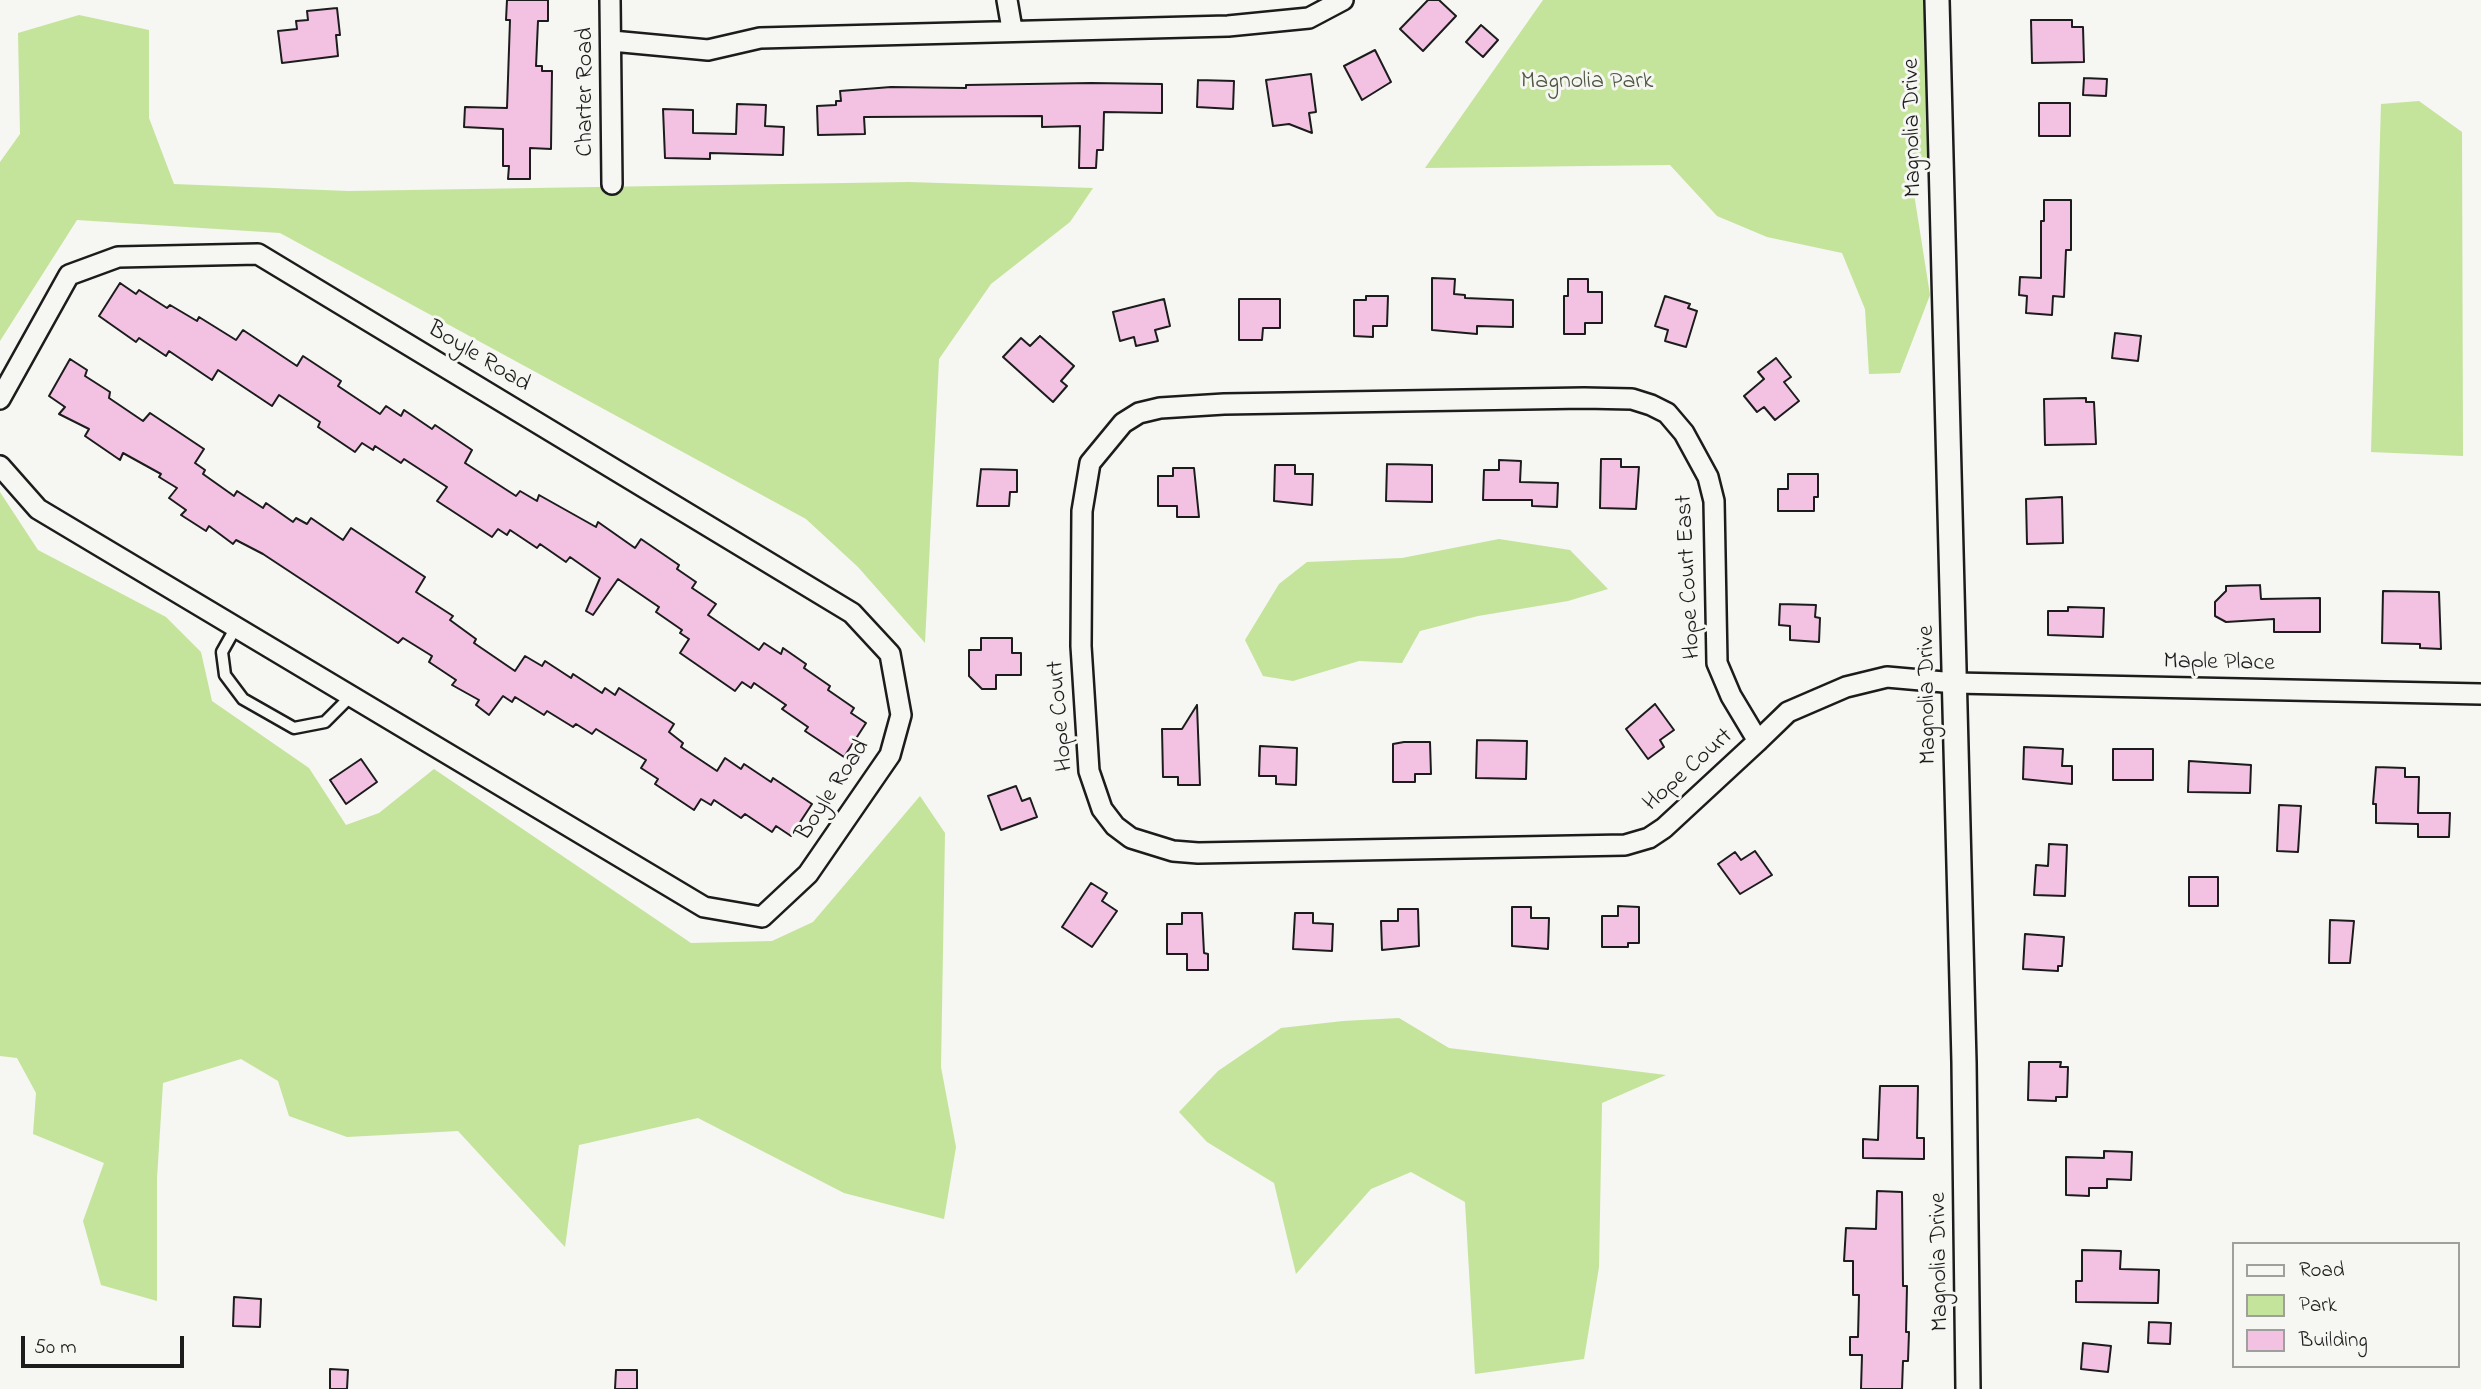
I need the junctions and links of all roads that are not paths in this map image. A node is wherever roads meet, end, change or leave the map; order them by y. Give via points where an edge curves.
1 (610, 0) edge
2 (1007, 0) edge
3 (1343, 0) edge
4 (1937, 0) edge
5 (1012, 29) junction
6 (612, 41) junction
7 (612, 184) dead end
8 (0, 399) edge
9 (1667, 413) joint
10 (0, 466) edge
11 (236, 627) junction
12 (1955, 683) junction
13 (2481, 694) edge
14 (351, 696) junction
15 (1758, 741) junction
16 (1968, 1389) edge

1 - 6 street, Charter Road
2 - 5 street
3 - 5 street via 1309,18 1279,22
4 - 12 street, Magnolia Drive
5 - 6 street via 760,38 708,50
6 - 7 street, Charter Road
8 - 14 street, Boyle Road via 69,275 118,257 258,254 852,613 890,654 901,715 890,755 808,874 762,917 704,907
9 - 15 street, Hope Court East via 1698,453 1708,477 1714,501 1717,663
9 - 15 street, Hope Court via 1632,399 1584,398 1224,404 1139,413 1110,436 1090,463 1084,484 1081,646 1088,771 1102,809 1115,826 1131,838 1173,850 1597,847 1649,838
10 - 11 street, Boyle Road via 38,509
11 - 14 street, Boyle Road
11 - 14 lane via 222,652 225,675 243,699 294,728 324,722
12 - 13 street, Maple Place
12 - 15 street, Hope Court via 1887,677 1846,687 1788,712
12 - 16 street, Magnolia Drive

